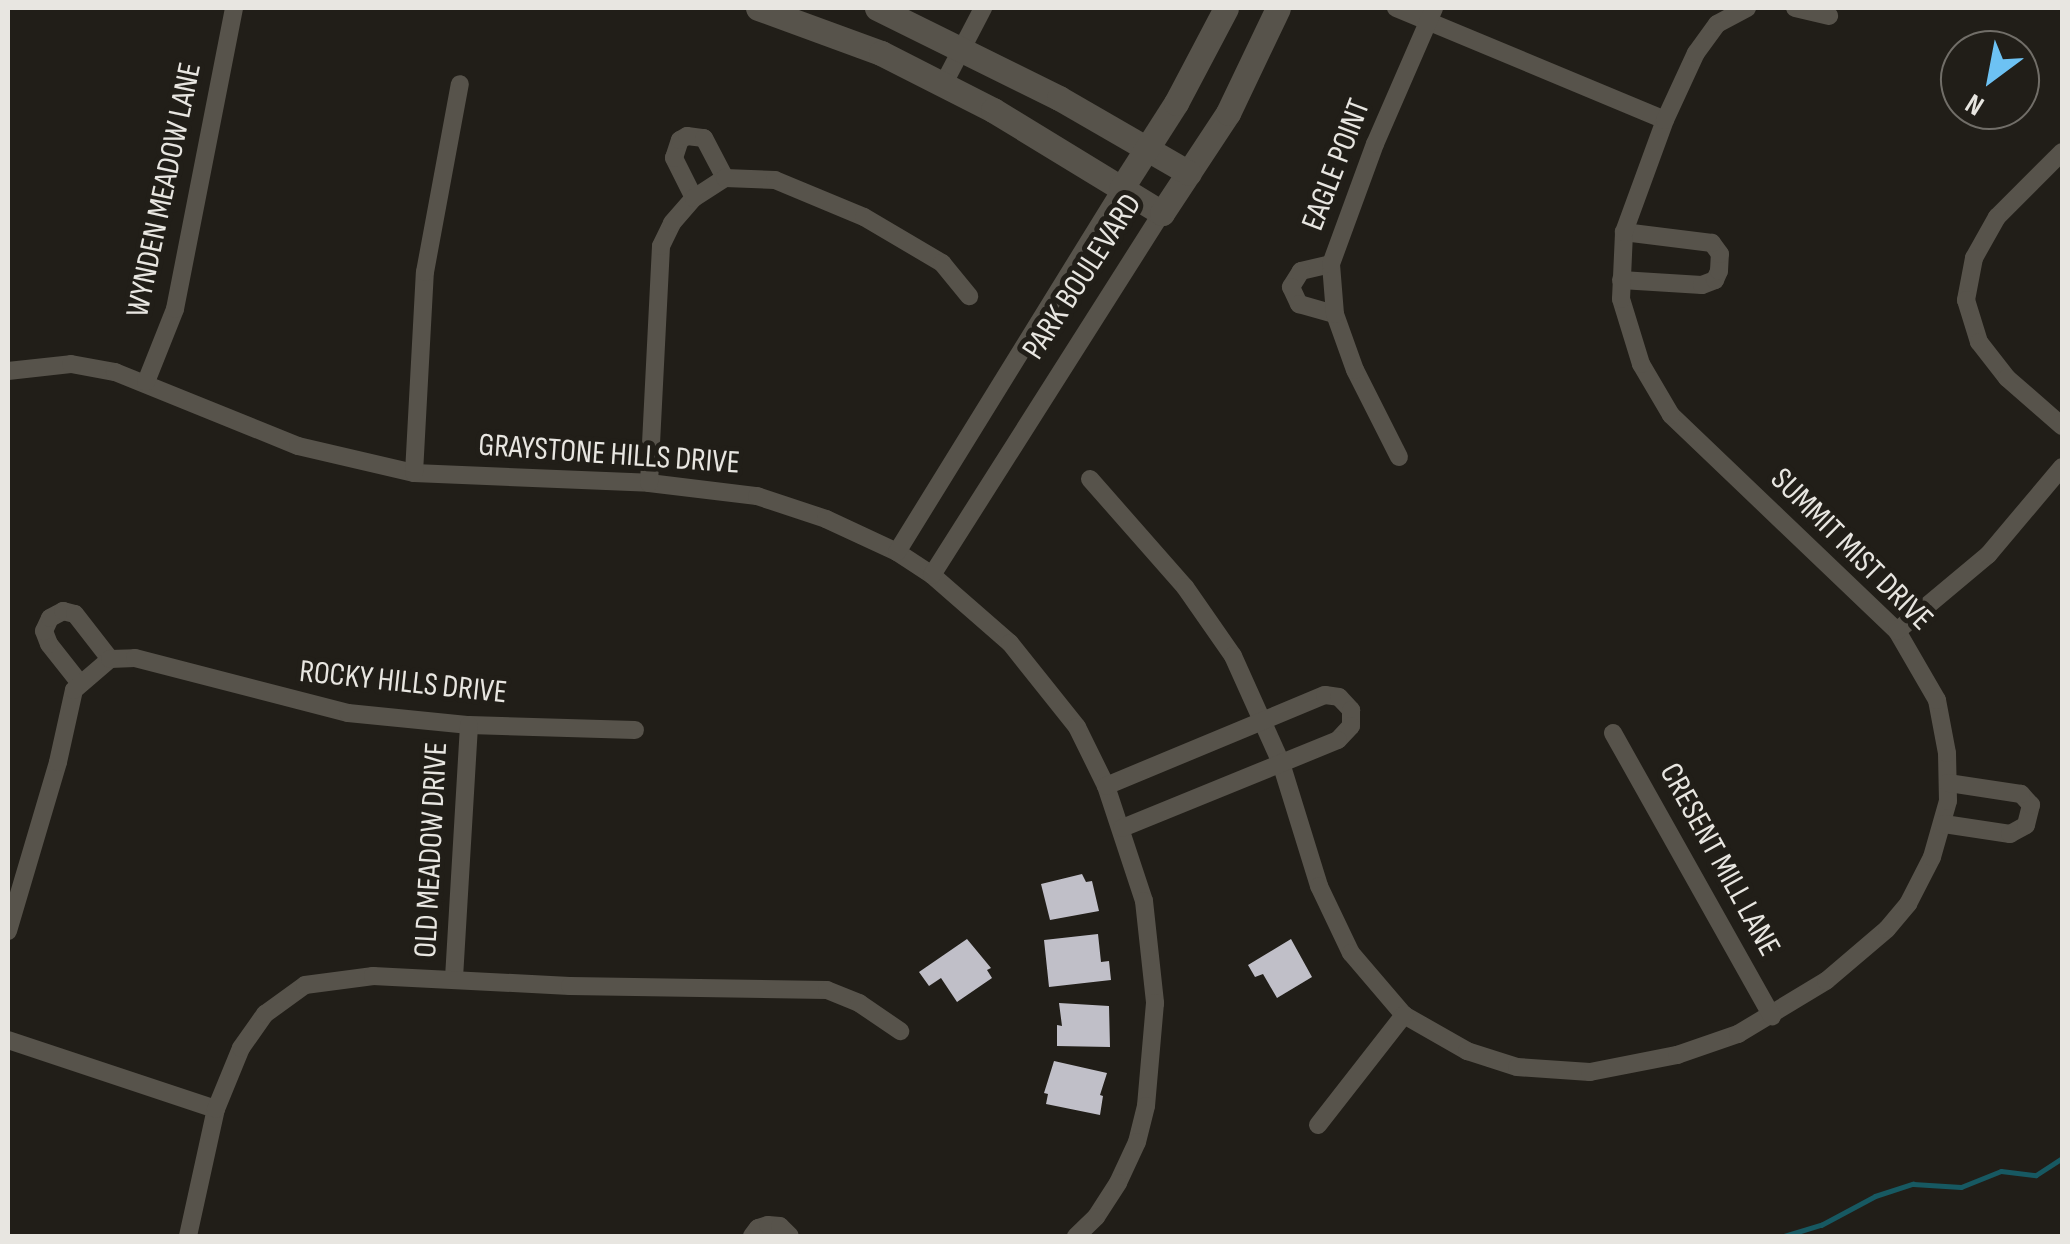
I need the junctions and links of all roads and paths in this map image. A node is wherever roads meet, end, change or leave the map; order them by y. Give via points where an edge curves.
1 (234, 8) edge
2 (758, 8) edge
3 (877, 8) edge
4 (983, 8) edge
5 (1226, 8) edge
6 (1278, 8) edge
7 (1396, 8) edge
8 (1747, 8) edge
9 (1795, 8) edge
10 (1431, 15) edge
11 (1829, 16) dead end
12 (964, 47) junction
13 (460, 84) dead end
14 (943, 84) junction
15 (1664, 120) junction
16 (1146, 148) junction
17 (2062, 152) edge
18 (1189, 174) junction
19 (724, 178) junction
20 (1120, 189) junction
21 (694, 198) junction
22 (1162, 213) junction
23 (1624, 232) junction
24 (1330, 264) junction
25 (1621, 280) junction
26 (969, 296) dead end
27 (1335, 314) junction
28 (8, 371) edge
29 (146, 382) junction
30 (2062, 426) edge
31 (1398, 457) dead end
32 (2062, 467) edge
33 (414, 473) junction
34 (1090, 479) dead end
35 (648, 482) junction
36 (897, 552) junction
37 (932, 575) junction
38 (1897, 632) junction
39 (110, 659) junction
40 (79, 682) junction
41 (1261, 722) junction
42 (469, 725) junction
43 (635, 730) dead end
44 (1613, 733) dead end
45 (1281, 763) junction
46 (1948, 783) junction
47 (1106, 786) junction
48 (1944, 824) junction
49 (1122, 828) junction
50 (8, 931) edge
51 (454, 978) junction
52 (1404, 1015) junction
53 (1772, 1016) junction
54 (900, 1031) dead end
55 (8, 1040) edge
56 (216, 1109) junction
57 (1318, 1125) dead end
58 (188, 1236) edge
59 (752, 1236) edge
60 (790, 1236) edge
61 (1076, 1236) edge

1 - 29 street, WYNDEN MEADOW LANE via 175,309
2 - 14 street via 881,53
3 - 12 street
4 - 12 street
5 - 16 street, PARK BOULEVARD
6 - 18 street, PARK BOULEVARD via 1228,113
7 - 10 street
8 - 15 street, SUMMIT MIST DRIVE via 1717,24
9 - 11 street
10 - 15 street
10 - 24 street, EAGLE POINT
12 - 14 street
12 - 16 street
13 - 33 street via 425,272
14 - 20 street
15 - 23 street, SUMMIT MIST DRIVE
16 - 18 street
16 - 20 street, PARK BOULEVARD
17 - 30 street via 1997,217 1974,258 1966,300 1979,342 2007,378
18 - 22 street, PARK BOULEVARD
19 - 21 street
19 - 21 street via 704,138 680,140 674,158
19 - 26 street via 775,180 864,218 942,263
20 - 22 street
20 - 36 street, PARK BOULEVARD
21 - 35 street via 661,246
22 - 37 street, PARK BOULEVARD
23 - 25 street, SUMMIT MIST DRIVE
23 - 25 street via 1712,243 1719,270 1702,285
24 - 27 street, EAGLE POINT
24 - 27 street via 1301,271 1291,286 1299,304
25 - 38 street, SUMMIT MIST DRIVE via 1640,364 1671,415
27 - 31 street, EAGLE POINT
28 - 29 street, GRAYSTONE HILLS DRIVE via 71,364
29 - 33 street, GRAYSTONE HILLS DRIVE via 298,446
32 - 38 street via 1988,555
33 - 35 street, GRAYSTONE HILLS DRIVE
34 - 41 street, SUMMIT MIST DRIVE via 1185,587 1232,656
35 - 36 street, GRAYSTONE HILLS DRIVE via 758,496
36 - 37 street, GRAYSTONE HILLS DRIVE
37 - 47 street, GRAYSTONE HILLS DRIVE via 1010,643 1077,728
38 - 46 street, SUMMIT MIST DRIVE via 1936,700
39 - 40 street
39 - 40 street via 75,614 62,611 50,618 48,644
39 - 42 street, ROCKY HILLS DRIVE via 135,658 348,713
40 - 50 street
41 - 45 street, SUMMIT MIST DRIVE
41 - 45 street via 1325,695 1340,697 1351,710 1352,726 1338,740
41 - 47 street
42 - 43 street, ROCKY HILLS DRIVE
42 - 51 street, OLD MEADOW DRIVE
44 - 53 street, CRESENT MILL LANE
45 - 49 street
45 - 52 street, SUMMIT MIST DRIVE via 1319,886 1351,953
46 - 48 street, SUMMIT MIST DRIVE
46 - 48 street via 2021,794 2030,805 2026,824 2010,834
47 - 49 street, GRAYSTONE HILLS DRIVE
48 - 53 street, SUMMIT MIST DRIVE via 1908,904 1887,929 1826,982
49 - 61 street, GRAYSTONE HILLS DRIVE via 1153,960 1153,1050 1137,1142 1118,1184
51 - 54 street via 827,990
51 - 56 street via 328,978 305,985 250,1030
52 - 53 street, SUMMIT MIST DRIVE via 1467,1052 1517,1067 1590,1072 1677,1055
52 - 57 street
55 - 56 street
56 - 58 street
59 - 60 street via 768,1225

